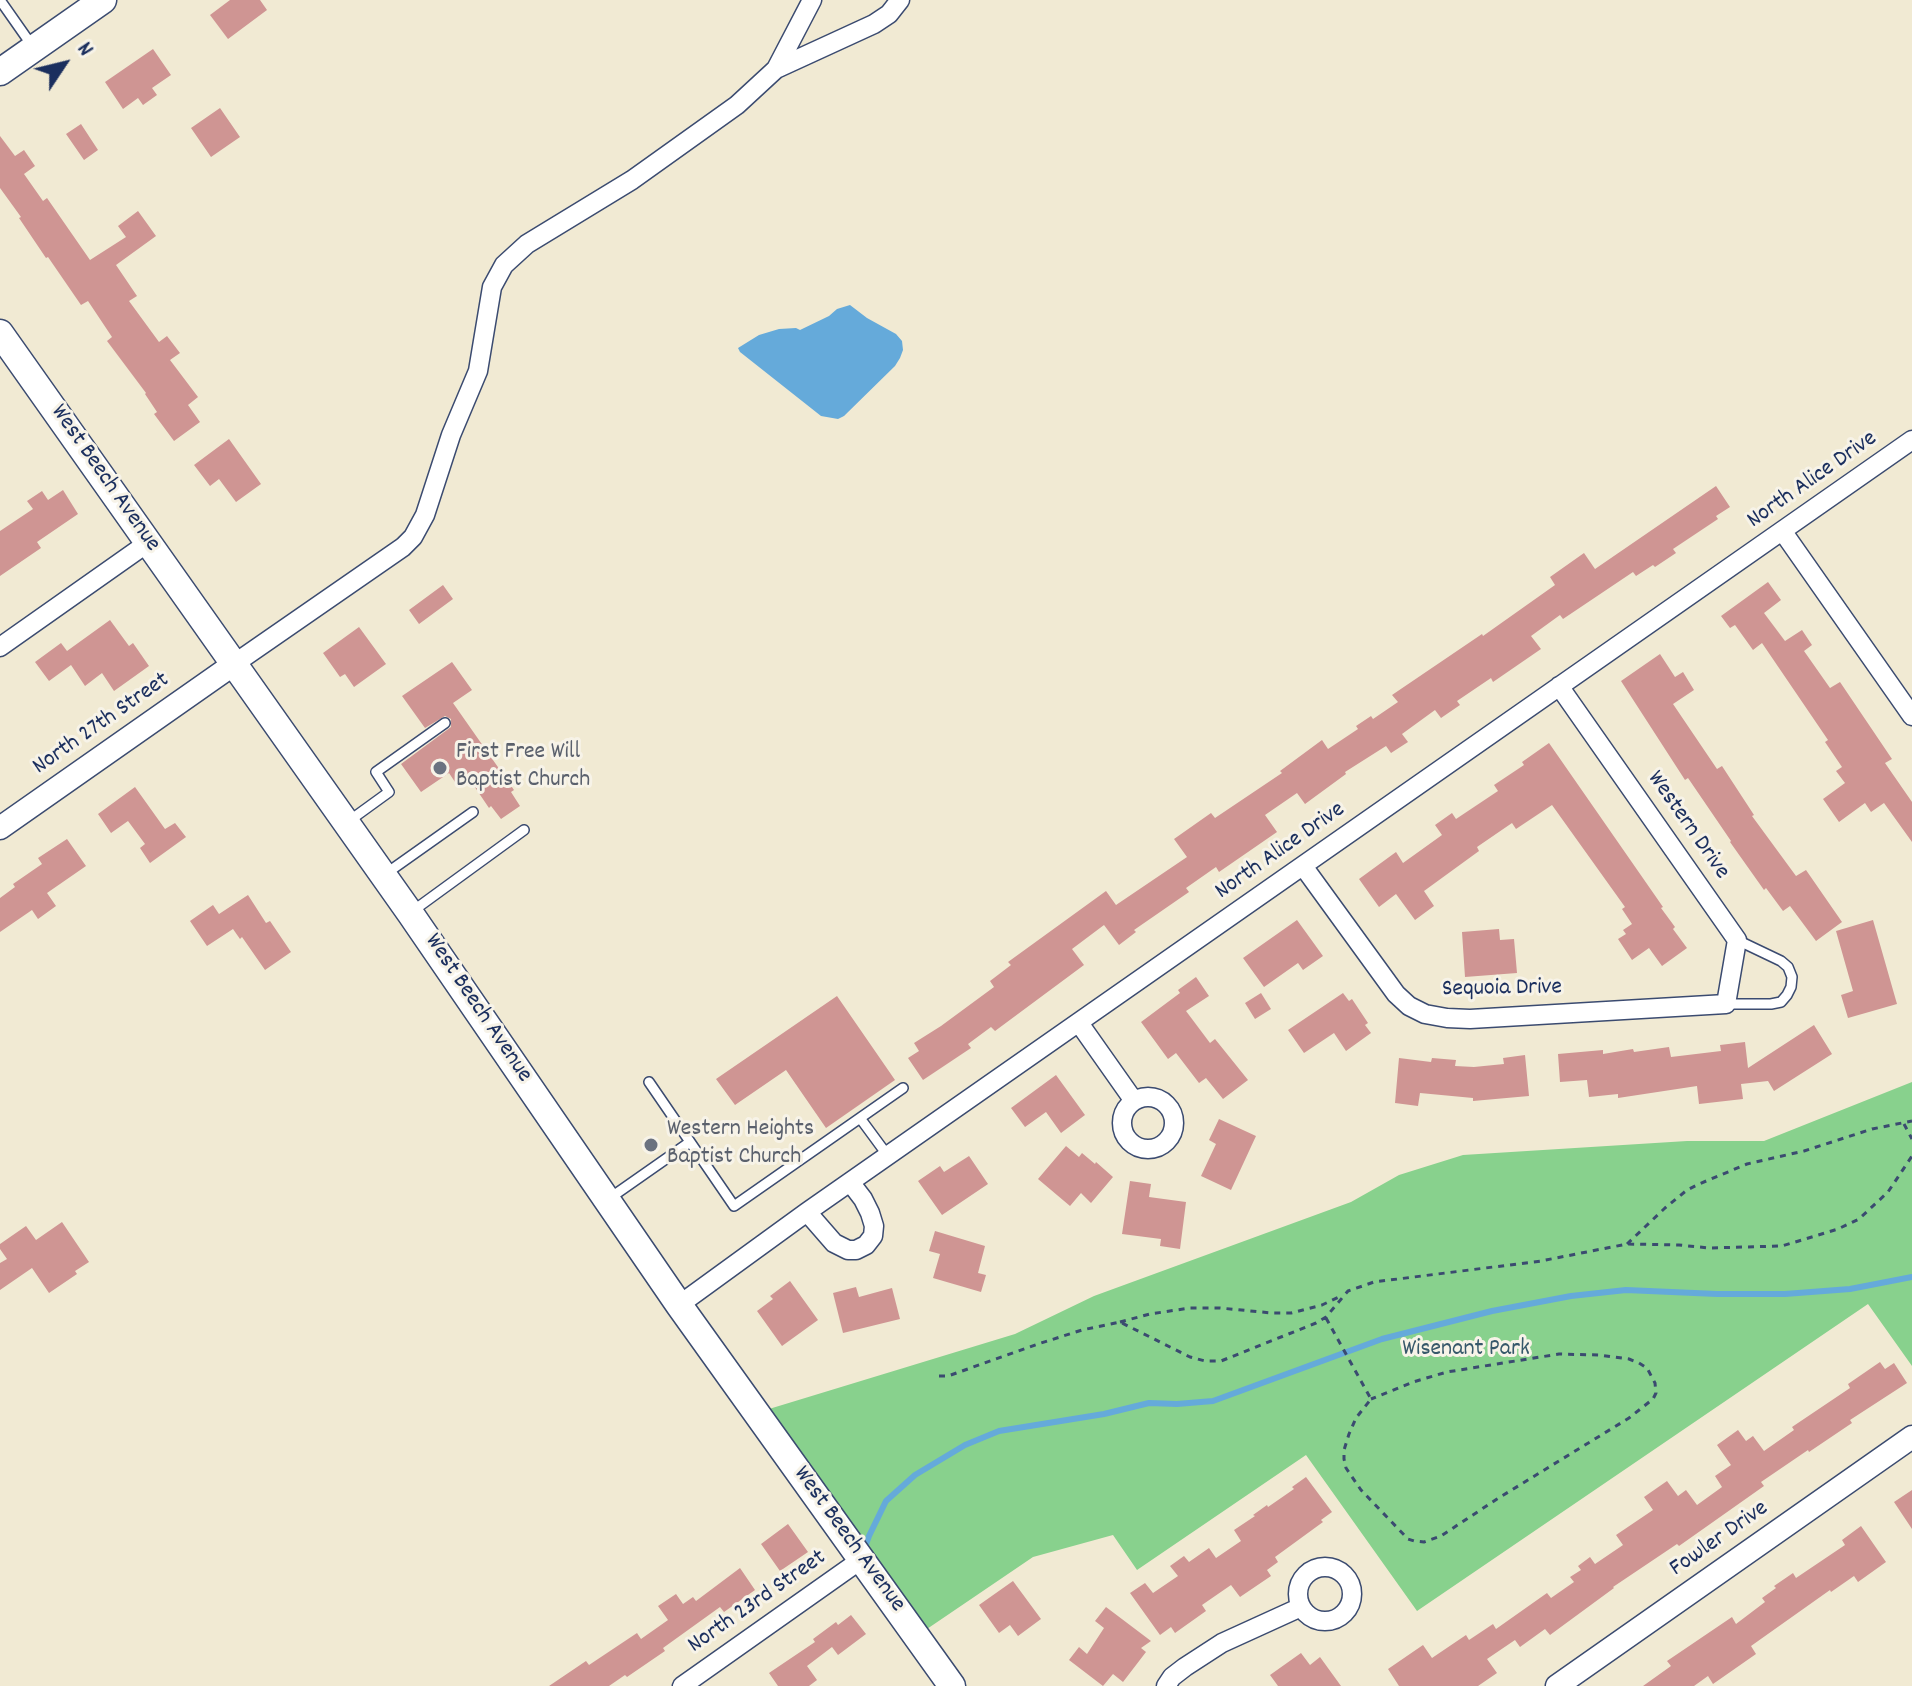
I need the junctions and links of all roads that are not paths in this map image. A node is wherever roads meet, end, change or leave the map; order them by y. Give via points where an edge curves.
1 (0, 0) edge
2 (103, 0) edge
3 (812, 0) edge
4 (900, 0) edge
5 (34, 48) junction
6 (776, 69) junction
7 (0, 72) edge
8 (0, 333) edge
9 (1912, 440) edge
10 (1783, 532) junction
11 (149, 542) junction
12 (0, 647) edge
13 (234, 664) junction
14 (1559, 686) junction
15 (1912, 716) edge
16 (445, 723) dead end
17 (473, 812) dead end
18 (347, 823) junction
19 (0, 828) edge
20 (524, 830) dead end
21 (1303, 866) junction
22 (384, 875) junction
23 (410, 913) junction
24 (1737, 940) junction
25 (1726, 1004) junction
26 (1079, 1023) junction
27 (649, 1082) dead end
28 (903, 1088) dead end
29 (1134, 1101) dead end
30 (860, 1118) junction
31 (690, 1142) junction
32 (888, 1156) junction
33 (850, 1182) junction
34 (607, 1200) junction
35 (807, 1212) junction
36 (679, 1305) junction
37 (1912, 1437) edge
38 (862, 1559) junction
39 (1301, 1607) dead end
40 (682, 1686) edge
41 (952, 1686) edge
42 (1166, 1686) edge
43 (1557, 1686) edge

1 - 5 lane
2 - 5 main road
3 - 6 street
4 - 6 street via 874,24
5 - 7 main road
6 - 13 street via 684,144 527,244 504,265 492,287 478,371 413,537
8 - 11 main road, West Beech Avenue
9 - 10 street, North Alice Drive
10 - 14 street, North Alice Drive
10 - 15 street
11 - 12 street
11 - 13 main road, West Beech Avenue
13 - 18 main road, West Beech Avenue
13 - 19 street, North 27th Street
14 - 21 street, North Alice Drive
14 - 24 street, Western Drive
16 - 18 lane via 376,772 389,792
17 - 22 lane
18 - 22 main road, West Beech Avenue
20 - 23 lane
21 - 25 street, Sequoia Drive via 1396,994 1425,1014 1470,1019
21 - 26 street, North Alice Drive
22 - 23 main road, West Beech Avenue
23 - 34 main road, West Beech Avenue
24 - 25 street
24 - 25 lane via 1788,967 1791,987 1781,1002
26 - 29 street
26 - 32 street, North Alice Drive
27 - 31 lane
28 - 30 lane
30 - 31 lane via 734,1206
30 - 32 lane
31 - 34 lane
32 - 33 street, North Alice Drive
33 - 35 street, North Alice Drive
33 - 35 street via 874,1226 866,1245 848,1250 834,1243
34 - 36 main road, West Beech Avenue
35 - 36 street, North Alice Drive
36 - 38 main road, West Beech Avenue
37 - 43 street, Fowler Drive
38 - 40 street, North 23rd Street
38 - 41 main road, West Beech Avenue
39 - 42 street via 1222,1643

